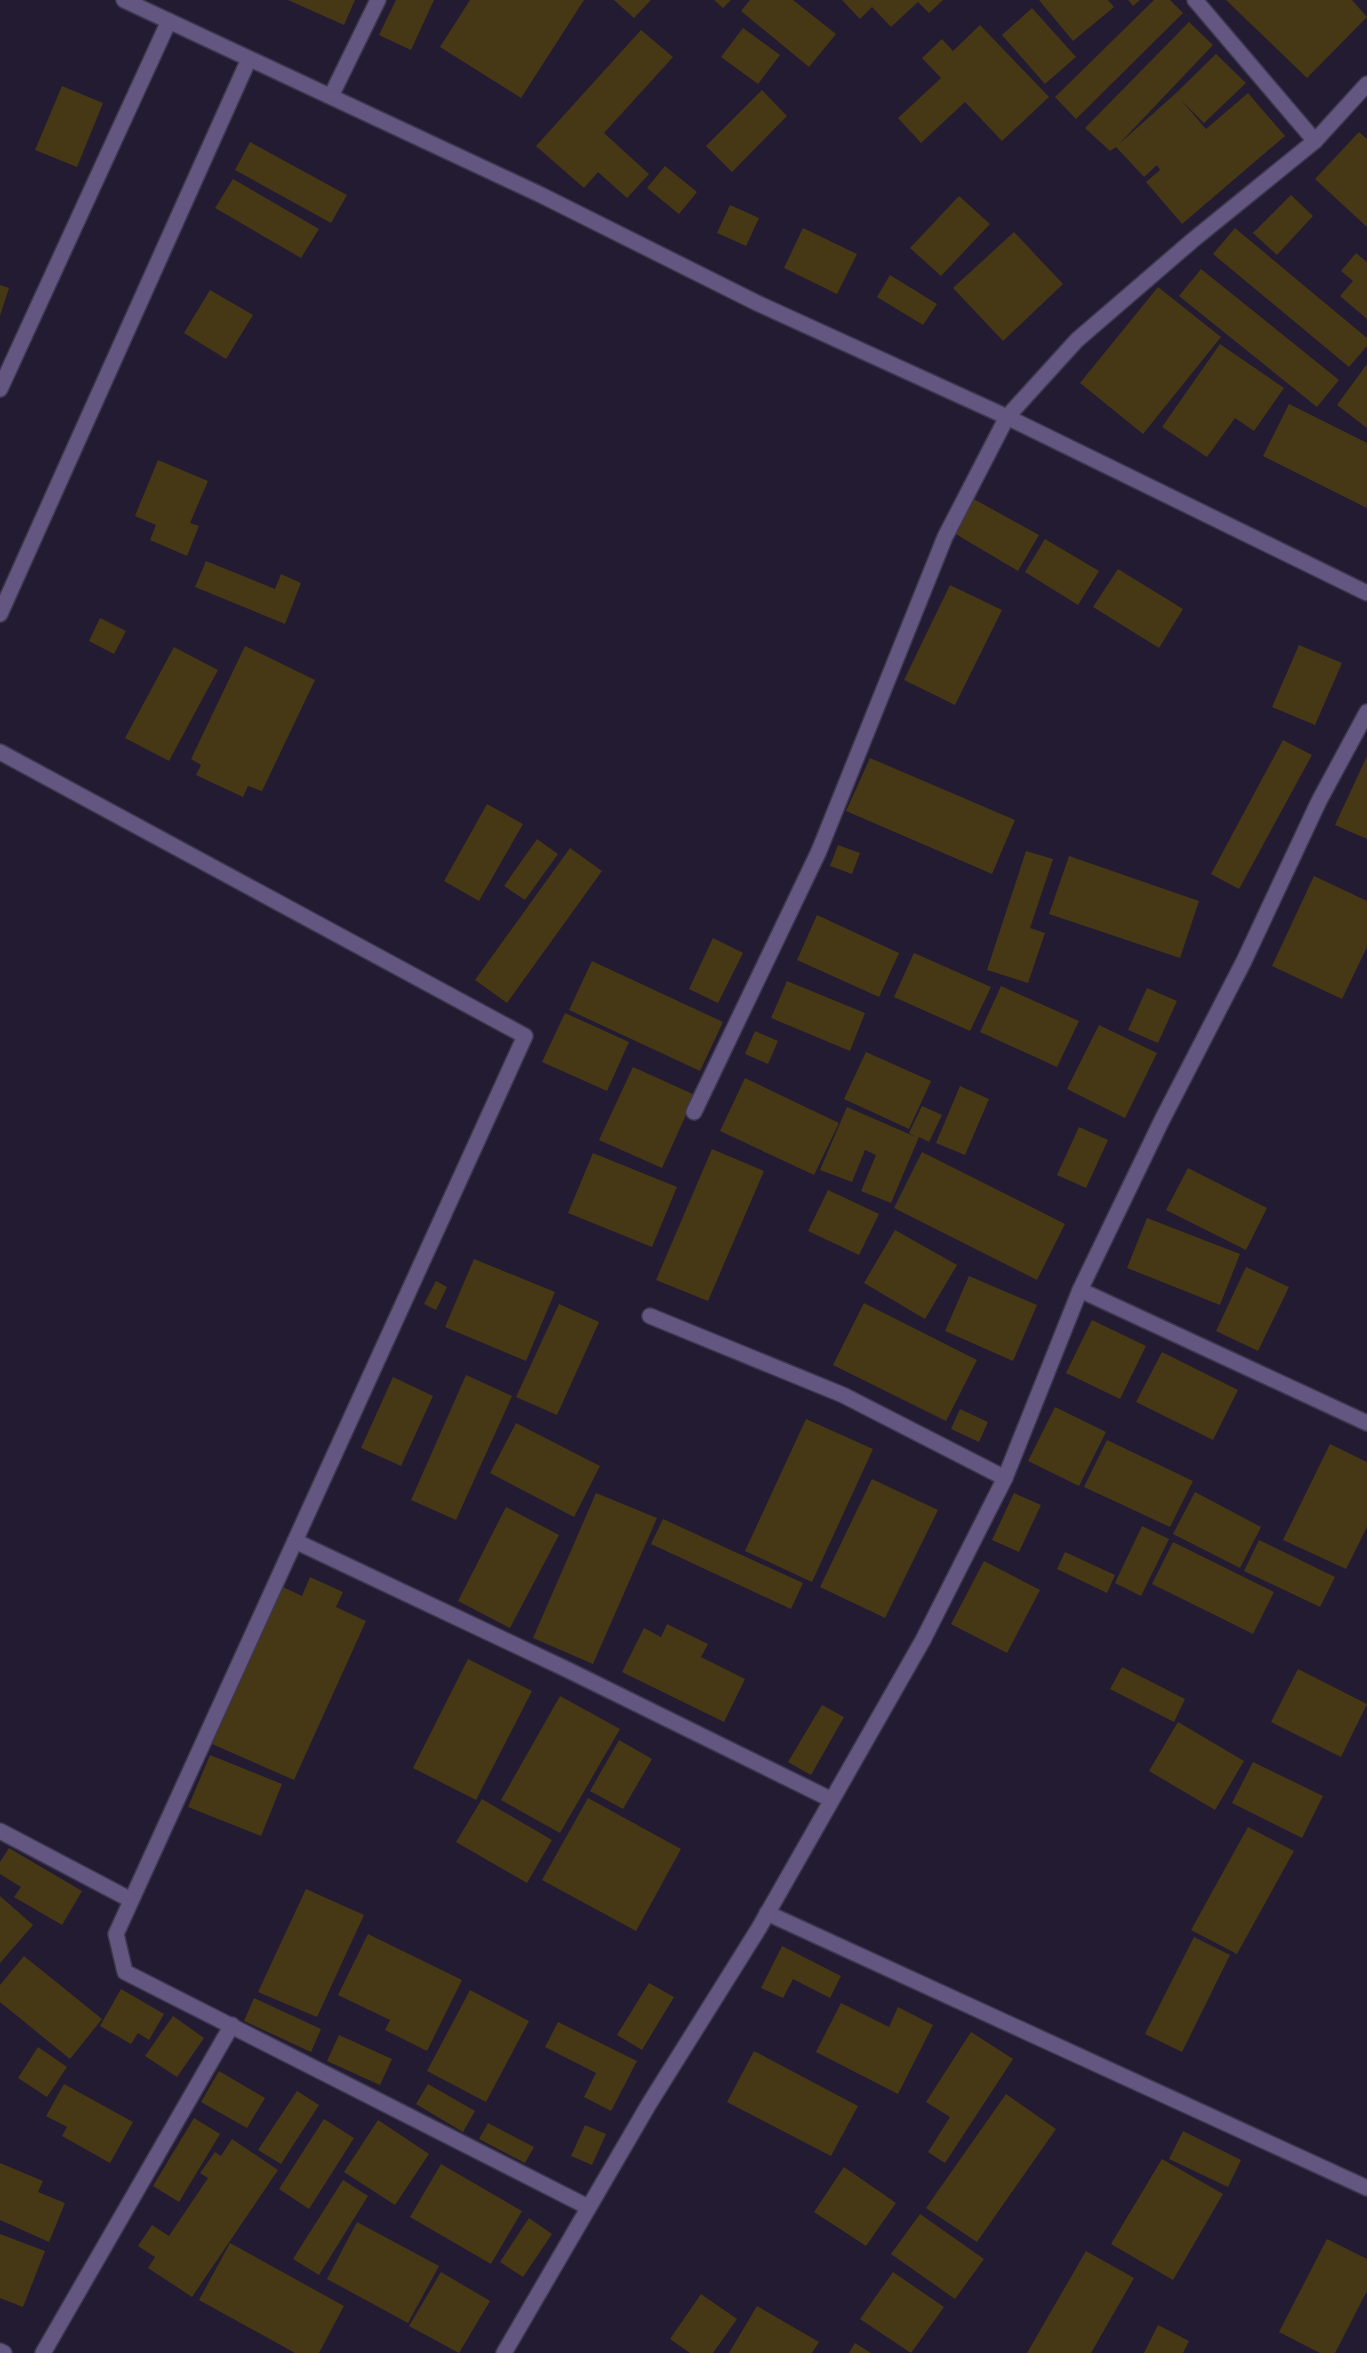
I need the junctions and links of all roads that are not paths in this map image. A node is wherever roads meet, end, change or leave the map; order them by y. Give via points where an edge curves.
1 (124, 0) edge
2 (378, 0) edge
3 (1195, 0) edge
4 (169, 21) junction
5 (249, 59) junction
6 (1367, 84) edge
7 (331, 96) junction
8 (1315, 141) junction
9 (0, 389) edge
10 (1007, 417) junction
11 (1367, 593) edge
12 (0, 614) edge
13 (1367, 712) edge
14 (0, 752) edge
15 (694, 1112) dead end
16 (1080, 1290) junction
17 (650, 1316) dead end
18 (1367, 1423) edge
19 (1005, 1478) junction
20 (295, 1541) junction
21 (830, 1799) junction
22 (0, 1832) edge
23 (131, 1900) junction
24 (767, 1913) junction
25 (232, 2025) junction
26 (1367, 2188) edge
27 (588, 2207) junction
28 (43, 2353) edge
29 (504, 2353) edge

1 - 4 street
2 - 7 street
3 - 8 street
4 - 5 street
4 - 9 street
5 - 7 street
5 - 12 street
6 - 8 street
7 - 10 street via 757,303
8 - 10 street via 1077,340
10 - 11 street
10 - 15 street via 945,537 819,851
13 - 16 street via 1319,801 1244,962
14 - 20 street via 525,1036
16 - 18 street
16 - 19 street
17 - 19 street via 843,1395
19 - 21 street via 923,1640
20 - 21 street
20 - 23 street
21 - 24 street
22 - 23 street
23 - 25 street via 116,1934 125,1972
24 - 26 street
24 - 27 street
25 - 27 street
25 - 28 street
27 - 29 street

